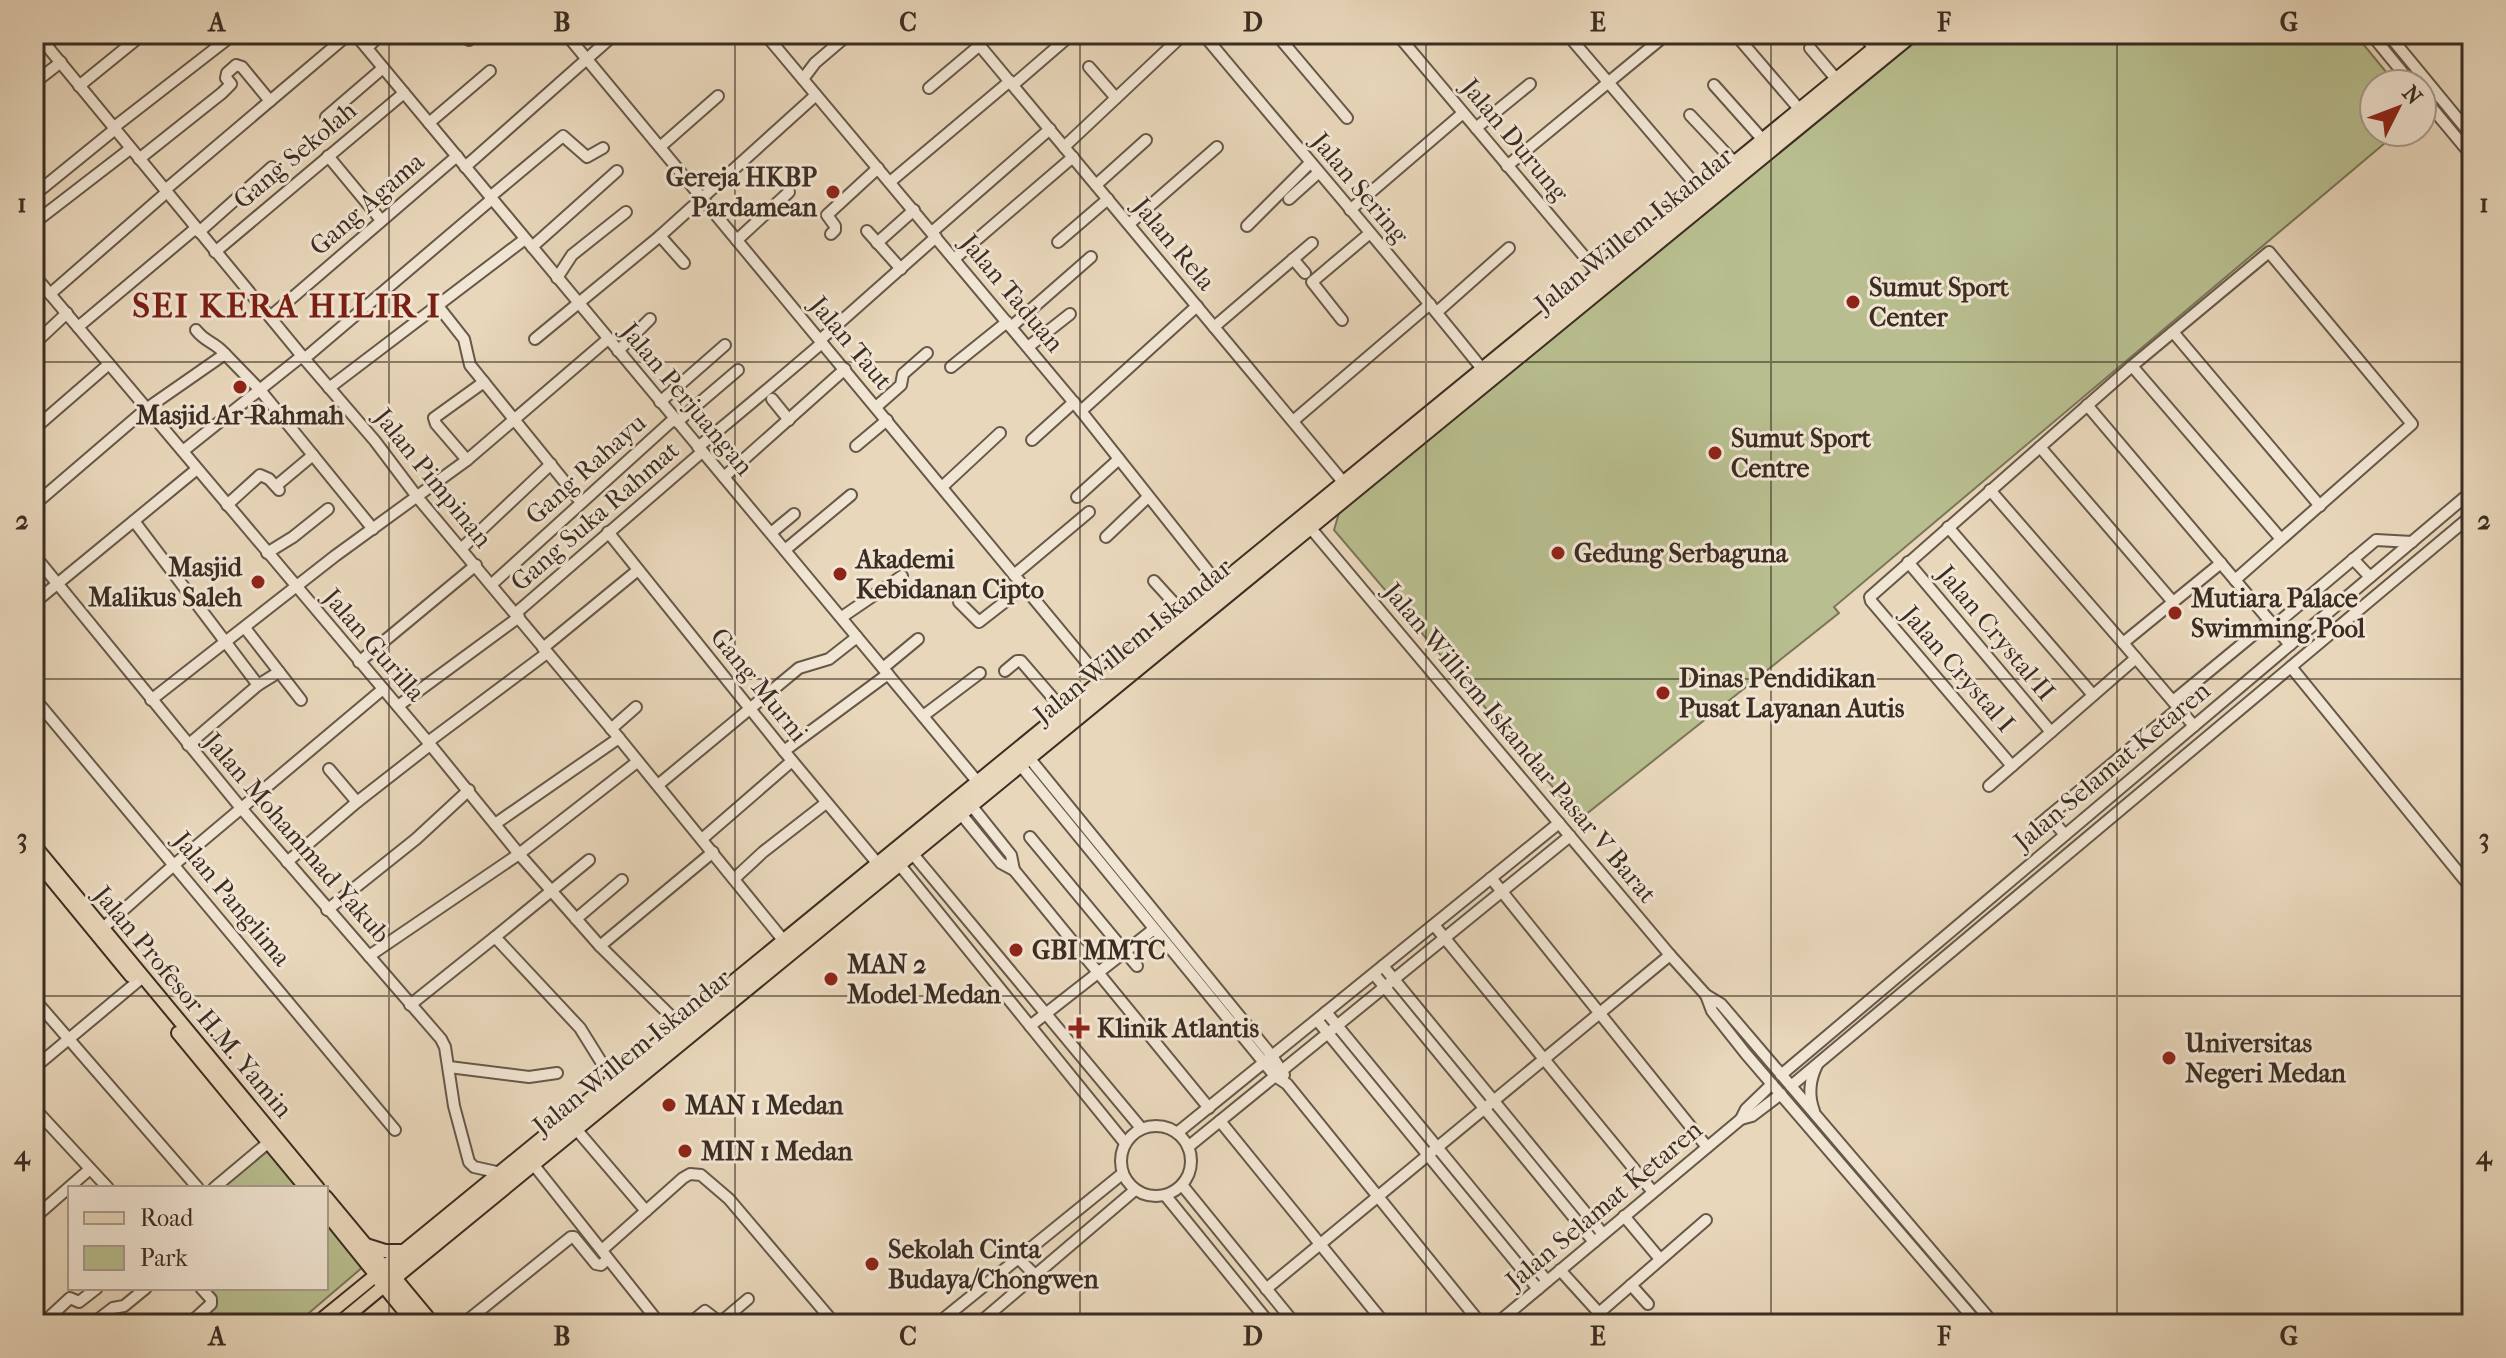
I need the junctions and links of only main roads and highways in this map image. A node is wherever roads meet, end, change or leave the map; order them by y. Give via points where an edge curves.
1 (1912, 34) edge
2 (1890, 35) edge
3 (1579, 299) junction
4 (1306, 523) junction
5 (1020, 756) junction
6 (982, 787) junction
7 (34, 845) edge
8 (34, 858) edge
9 (789, 946) junction
10 (140, 980) junction
11 (685, 1030) junction
12 (304, 1186) edge
13 (316, 1186) edge
14 (328, 1199) edge
15 (328, 1215) edge
16 (366, 1245) junction
17 (410, 1256) junction
18 (385, 1277) junction
19 (410, 1298) junction
20 (316, 1324) edge
21 (338, 1324) edge
22 (416, 1324) edge
23 (432, 1324) edge

1 - 3 highway, Jalan Willem Iskandar
2 - 3 highway, Jalan Willem Iskandar via 1599,274
3 - 4 highway, Jalan Willem Iskandar
3 - 4 highway, Jalan Willem Iskandar via 1344,483
4 - 5 highway, Jalan Willem Iskandar
4 - 5 highway, Jalan Willem Iskandar via 1219,585 1065,712
5 - 6 highway, Jalan Willem Iskandar
6 - 9 highway, Jalan Willem Iskandar via 878,864
6 - 9 highway, Jalan Willem Iskandar via 966,809
7 - 10 main road, Jalan Profesor H.M. Yamin
8 - 10 main road, Jalan Profesor H.M. Yamin
9 - 11 highway, Jalan Willem Iskandar
10 - 12 main road, Jalan Profesor H.M. Yamin
10 - 13 main road, Jalan Profesor H.M. Yamin
11 - 17 highway, Jalan Willem Iskandar via 576,1129
11 - 17 highway, Jalan Willem Iskandar via 501,1173
14 - 16 main road
15 - 18 main road
16 - 17 main road
16 - 18 main road
17 - 18 highway, Jalan Willem Iskandar
17 - 19 highway
18 - 19 highway
18 - 20 main road
18 - 21 main road
18 - 22 highway
19 - 23 highway

